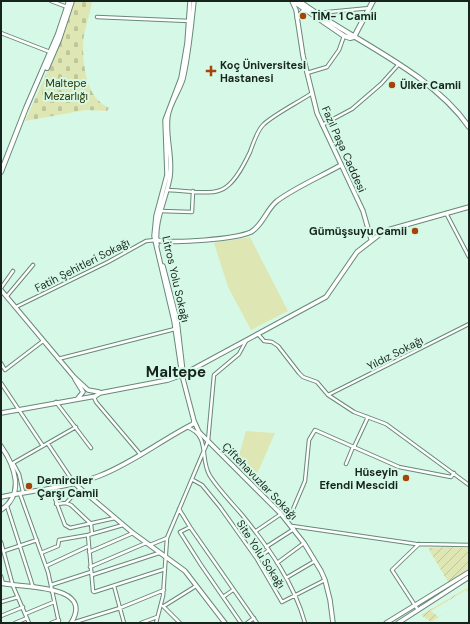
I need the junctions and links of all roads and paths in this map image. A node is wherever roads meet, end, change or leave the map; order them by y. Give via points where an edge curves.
1 (51, 1) edge
2 (69, 1) edge
3 (72, 1) edge
4 (190, 1) edge
5 (194, 1) edge
6 (292, 1) edge
7 (299, 1) edge
8 (373, 1) edge
9 (67, 7) junction
10 (370, 8) junction
11 (304, 10) junction
12 (318, 14) junction
13 (97, 17) dead end
14 (297, 18) junction
15 (191, 21) junction
16 (334, 24) junction
17 (1, 33) edge
18 (344, 36) junction
19 (354, 37) junction
20 (52, 52) junction
21 (399, 64) junction
22 (306, 73) junction
23 (312, 93) junction
24 (166, 120) junction
25 (321, 125) junction
26 (469, 127) edge
27 (341, 165) junction
28 (1, 172) edge
29 (167, 190) junction
30 (193, 191) junction
31 (469, 207) edge
32 (160, 212) junction
33 (446, 213) junction
34 (371, 239) junction
35 (155, 240) junction
36 (469, 257) edge
37 (32, 265) dead end
38 (13, 271) dead end
39 (1, 289) edge
40 (7, 296) junction
41 (16, 307) junction
42 (469, 324) edge
43 (177, 328) junction
44 (258, 334) junction
45 (246, 340) junction
46 (43, 341) junction
47 (58, 359) junction
48 (1, 363) edge
49 (182, 375) junction
50 (74, 377) junction
51 (1, 383) edge
52 (127, 389) junction
53 (328, 395) junction
54 (94, 397) junction
55 (78, 398) junction
56 (56, 402) junction
57 (19, 410) junction
58 (1, 413) edge
59 (368, 417) junction
60 (194, 421) junction
61 (76, 427) junction
62 (187, 427) junction
63 (205, 440) junction
64 (48, 444) junction
65 (1, 446) edge
66 (43, 446) junction
67 (354, 447) junction
68 (91, 448) dead end
69 (204, 452) junction
70 (141, 455) junction
71 (13, 463) junction
72 (346, 464) dead end
73 (454, 474) junction
74 (193, 480) junction
75 (75, 484) junction
76 (469, 484) edge
77 (51, 488) junction
78 (80, 488) junction
79 (21, 493) junction
80 (13, 495) junction
81 (1, 497) edge
82 (66, 503) junction
83 (56, 504) junction
84 (7, 506) junction
85 (179, 509) junction
86 (1, 510) edge
87 (281, 514) junction
88 (115, 518) junction
89 (288, 521) junction
90 (91, 524) junction
91 (123, 525) junction
92 (190, 527) junction
93 (293, 528) junction
94 (256, 531) junction
95 (132, 533) junction
96 (92, 534) junction
97 (88, 535) junction
98 (167, 538) junction
99 (37, 540) junction
100 (1, 542) edge
101 (304, 543) junction
102 (148, 544) junction
103 (419, 544) junction
104 (469, 545) edge
105 (20, 546) junction
106 (89, 546) junction
107 (266, 547) junction
108 (269, 550) junction
109 (4, 551) junction
110 (89, 552) junction
111 (41, 553) junction
112 (159, 553) junction
113 (165, 557) junction
114 (257, 559) junction
115 (316, 561) junction
116 (277, 563) junction
117 (46, 566) junction
118 (90, 566) junction
119 (165, 569) junction
120 (469, 572) edge
121 (91, 573) junction
122 (1, 576) edge
123 (469, 577) edge
124 (286, 578) junction
125 (325, 580) junction
126 (2, 584) edge
127 (13, 586) junction
128 (114, 586) junction
129 (196, 586) junction
130 (33, 587) junction
131 (52, 587) junction
132 (164, 590) junction
133 (234, 590) junction
134 (435, 592) junction
135 (295, 595) junction
136 (18, 597) junction
137 (222, 597) junction
138 (438, 597) junction
139 (1, 602) edge
140 (54, 602) junction
141 (162, 605) junction
142 (415, 605) junction
143 (22, 607) junction
144 (120, 608) junction
145 (418, 610) junction
146 (25, 614) junction
147 (1, 616) edge
148 (157, 617) junction
149 (27, 618) junction
150 (254, 618) junction
151 (59, 622) edge
152 (14, 623) edge
153 (29, 623) edge
154 (51, 623) edge
155 (71, 623) edge
156 (124, 623) edge
157 (141, 623) edge
158 (156, 623) edge
159 (180, 623) edge
160 (225, 623) edge
161 (241, 623) edge
162 (247, 623) edge
163 (257, 623) edge
164 (305, 623) edge
165 (333, 623) edge
166 (386, 623) edge
167 (398, 623) edge

1 - 9 street
2 - 9 main road
3 - 20 main road
4 - 15 main road, Litros Yolu Sokağı
5 - 15 main road, Litros Yolu Sokağı
6 - 11 main road
6 - 14 main road, Fazıl Paşa Caddesi
7 - 12 main road
8 - 10 main road
9 - 20 main road
10 - 12 street
10 - 19 main road
11 - 14 main road
11 - 16 main road
11 - 18 main road
12 - 16 main road
13 - 15 street
14 - 22 main road, Fazıl Paşa Caddesi
15 - 24 main road, Litros Yolu Sokağı via 191,44 183,78
16 - 19 main road
17 - 20 street
18 - 19 main road
18 - 22 street via 326,68
19 - 21 main road
20 - 28 main road
21 - 25 street via 352,109
21 - 26 main road via 441,98
22 - 23 main road, Fazıl Paşa Caddesi
23 - 25 main road, Fazıl Paşa Caddesi
23 - 30 street via 262,125 242,169 232,184 211,193
24 - 29 main road, Litros Yolu Sokağı via 171,161
24 - 35 main road, Litros Yolu Sokağı via 168,175 156,216
25 - 27 main road, Fazıl Paşa Caddesi
27 - 34 main road, Fazıl Paşa Caddesi via 363,211
27 - 35 main road via 280,199 268,211 259,226 245,234 188,241
29 - 30 street
29 - 32 main road, Litros Yolu Sokağı
30 - 32 street via 192,212
31 - 33 main road
32 - 35 main road, Litros Yolu Sokağı
33 - 34 main road via 384,231
33 - 36 street
34 - 44 main road via 357,252 326,297
35 - 41 street, Fatih Şehitleri Sokağı via 146,241
35 - 43 main road, Litros Yolu Sokağı
37 - 40 street
38 - 39 street
39 - 40 main road
40 - 41 main road
41 - 46 main road
42 - 53 street, Yıldız Sokağı
43 - 47 street
43 - 49 main road, Litros Yolu Sokağı via 183,364
44 - 45 main road
44 - 53 street via 263,341 278,346 303,377 317,382
45 - 49 main road
45 - 63 street via 239,354 214,376
46 - 47 main road
46 - 48 street via 5,370
47 - 50 main road
49 - 52 main road
49 - 60 main road, Litros Yolu Sokağı
50 - 52 main road via 92,392
50 - 55 main road via 83,392
51 - 57 street
52 - 54 main road via 100,393
53 - 59 street via 354,412
54 - 55 main road
54 - 70 street
55 - 56 main road
56 - 57 main road
56 - 61 street
57 - 58 main road
57 - 66 street
59 - 67 street
59 - 73 street via 386,424
60 - 62 main road
60 - 63 main road, Çiftehavuzlar Sokağı
61 - 64 street
61 - 68 street
62 - 63 street via 197,431
62 - 70 main road
63 - 69 street
63 - 69 street
63 - 87 main road, Çiftehavuzlar Sokağı
64 - 66 street
64 - 75 street
65 - 71 main road
66 - 71 street
67 - 72 street
67 - 73 street via 399,467 451,477
67 - 89 street via 315,430 313,432 308,447 305,480
69 - 74 street
69 - 94 street via 210,476
70 - 75 main road via 126,465
71 - 79 street via 20,474
71 - 80 main road via 17,482
73 - 76 street
74 - 85 street
74 - 114 street, Site Yolu Sokağı via 202,484
75 - 77 main road
75 - 78 main road
77 - 79 main road
77 - 83 street
78 - 82 street
78 - 88 main road
79 - 80 main road
79 - 99 street
80 - 81 main road
80 - 84 main road
82 - 83 street
82 - 90 street
83 - 90 street via 65,525 70,528
84 - 86 main road
84 - 105 street
85 - 92 street
85 - 98 street
87 - 89 main road, Çiftehavuzlar Sokağı
87 - 94 street
88 - 90 street
88 - 91 main road
89 - 93 main road, Çiftehavuzlar Sokağı
90 - 96 street
91 - 95 main road
91 - 96 street
92 - 133 street
92 - 137 street via 180,532
93 - 101 main road, Çiftehavuzlar Sokağı
93 - 103 street
93 - 107 street
94 - 107 street
95 - 102 main road
95 - 110 street
96 - 97 street
97 - 106 street
97 - 111 street via 59,540 58,546
98 - 102 street
98 - 113 street
99 - 105 street
99 - 111 street
100 - 109 street
101 - 115 main road, Çiftehavuzlar Sokağı
101 - 116 street
102 - 112 main road
102 - 118 street
103 - 104 street
103 - 142 street via 392,570
105 - 109 street
105 - 130 street
106 - 110 street
106 - 117 street
107 - 108 street
108 - 114 street
108 - 116 street
109 - 127 street
110 - 118 street
111 - 117 street
112 - 113 main road
112 - 121 street
113 - 119 street
113 - 129 main road via 185,571
114 - 135 street, Site Yolu Sokağı via 282,602
115 - 124 street
115 - 125 main road, Çiftehavuzlar Sokağı
116 - 124 street
117 - 131 street
118 - 121 street
119 - 128 street
119 - 132 street
120 - 134 main road
121 - 128 street via 93,591
121 - 131 street
122 - 126 street
123 - 138 main road
124 - 135 street
125 - 135 street, Site Yolu Sokağı
125 - 165 main road, Çiftehavuzlar Sokağı
126 - 127 main road
127 - 130 main road
127 - 136 street
128 - 144 street
129 - 141 street
129 - 160 main road
130 - 131 main road
131 - 140 street
131 - 155 main road via 64,594 74,606 75,613
132 - 141 street
132 - 144 street
133 - 137 street
133 - 150 street
134 - 138 main road
134 - 142 main road
135 - 164 street
136 - 139 street
136 - 143 street
137 - 161 street
138 - 145 main road
140 - 146 street
140 - 151 street
141 - 148 street
141 - 159 street
142 - 145 street
142 - 166 main road
143 - 146 street
143 - 147 street
144 - 155 street
144 - 156 street
145 - 167 main road
146 - 149 street
148 - 157 street
148 - 158 street
149 - 152 street
149 - 153 street
150 - 162 street
150 - 163 street
151 - 154 street

